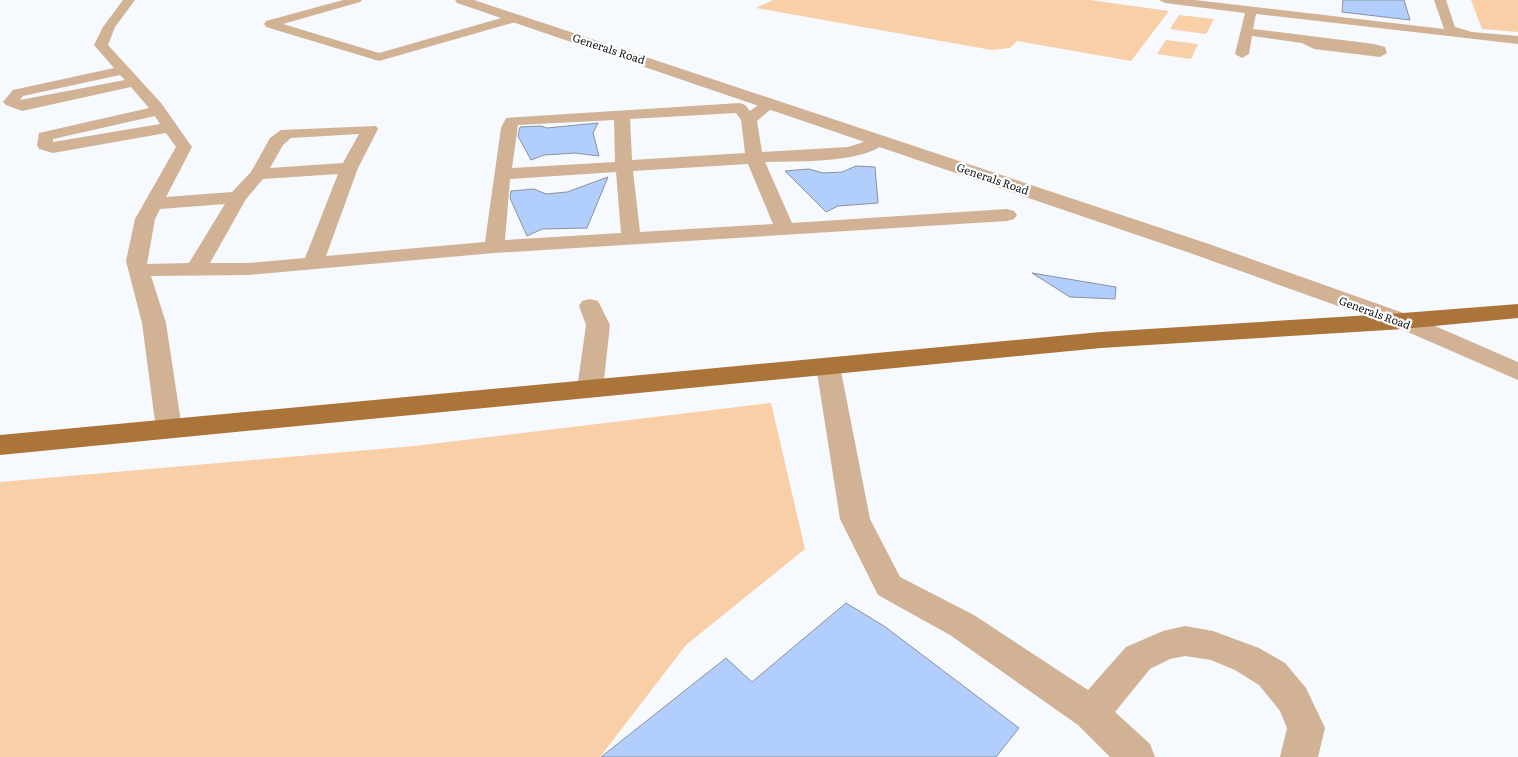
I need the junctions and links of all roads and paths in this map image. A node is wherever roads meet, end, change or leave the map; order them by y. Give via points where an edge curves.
1 (129, 0) edge
2 (356, 0) edge
3 (461, 0) edge
4 (1165, 0) edge
5 (1440, 0) edge
6 (1250, 5) edge
7 (516, 18) junction
8 (1308, 18) junction
9 (1406, 21) dead end
10 (1246, 32) junction
11 (1471, 36) junction
12 (1309, 40) dead end
13 (1518, 40) edge
14 (1242, 54) dead end
15 (129, 76) junction
16 (770, 103) junction
17 (159, 110) junction
18 (630, 114) junction
19 (749, 120) junction
20 (172, 127) junction
21 (880, 140) junction
22 (754, 158) junction
23 (624, 166) junction
24 (349, 168) junction
25 (258, 174) junction
26 (502, 174) junction
27 (238, 198) junction
28 (153, 204) junction
29 (1007, 215) dead end
30 (785, 229) junction
31 (631, 239) junction
32 (494, 247) junction
33 (313, 263) junction
34 (138, 270) junction
35 (194, 270) junction
36 (590, 306) dead end
37 (1518, 311) edge
38 (1403, 321) junction
39 (828, 366) junction
40 (1518, 372) edge
41 (590, 389) junction
42 (169, 429) junction
43 (0, 445) edge
44 (1091, 713) junction
45 (1136, 757) edge
46 (1299, 757) edge

1 - 15 street via 101,45
2 - 7 street via 270,24 379,57
3 - 7 street, Generals Road
4 - 6 street
5 - 11 street via 1450,29
6 - 8 street
6 - 10 street
7 - 16 street, Generals Road
8 - 9 street via 1312,11 1319,11
8 - 11 street
10 - 12 street
10 - 14 street
11 - 13 street
15 - 15 street via 22,106 11,102 18,93
15 - 17 street
16 - 19 street
16 - 21 street, Generals Road
17 - 20 street
17 - 20 street via 45,136 45,145 53,148
18 - 19 street via 740,108
18 - 23 street via 622,114
18 - 26 street via 512,121 508,128
19 - 22 street
20 - 28 street via 184,147
21 - 22 street via 848,152
21 - 38 street, Generals Road
22 - 23 street
22 - 30 street
23 - 26 street
23 - 31 street
24 - 25 street
24 - 25 street via 370,129 287,133 276,142
24 - 33 street
25 - 27 street
26 - 32 street
27 - 28 street
27 - 35 street
28 - 34 street via 145,219 136,261
29 - 30 street
30 - 31 street
31 - 32 street
32 - 33 street
33 - 35 street
34 - 35 street
34 - 42 street via 154,323
36 - 41 street via 598,325
37 - 38 main road
38 - 39 main road via 1101,340
38 - 40 street, Generals Road
39 - 41 main road
39 - 44 street via 855,519 889,586 962,625
41 - 42 main road
42 - 43 main road
44 - 45 street
44 - 46 street via 1138,658 1163,646 1185,641 1213,646 1247,659 1272,674 1293,700 1306,728

